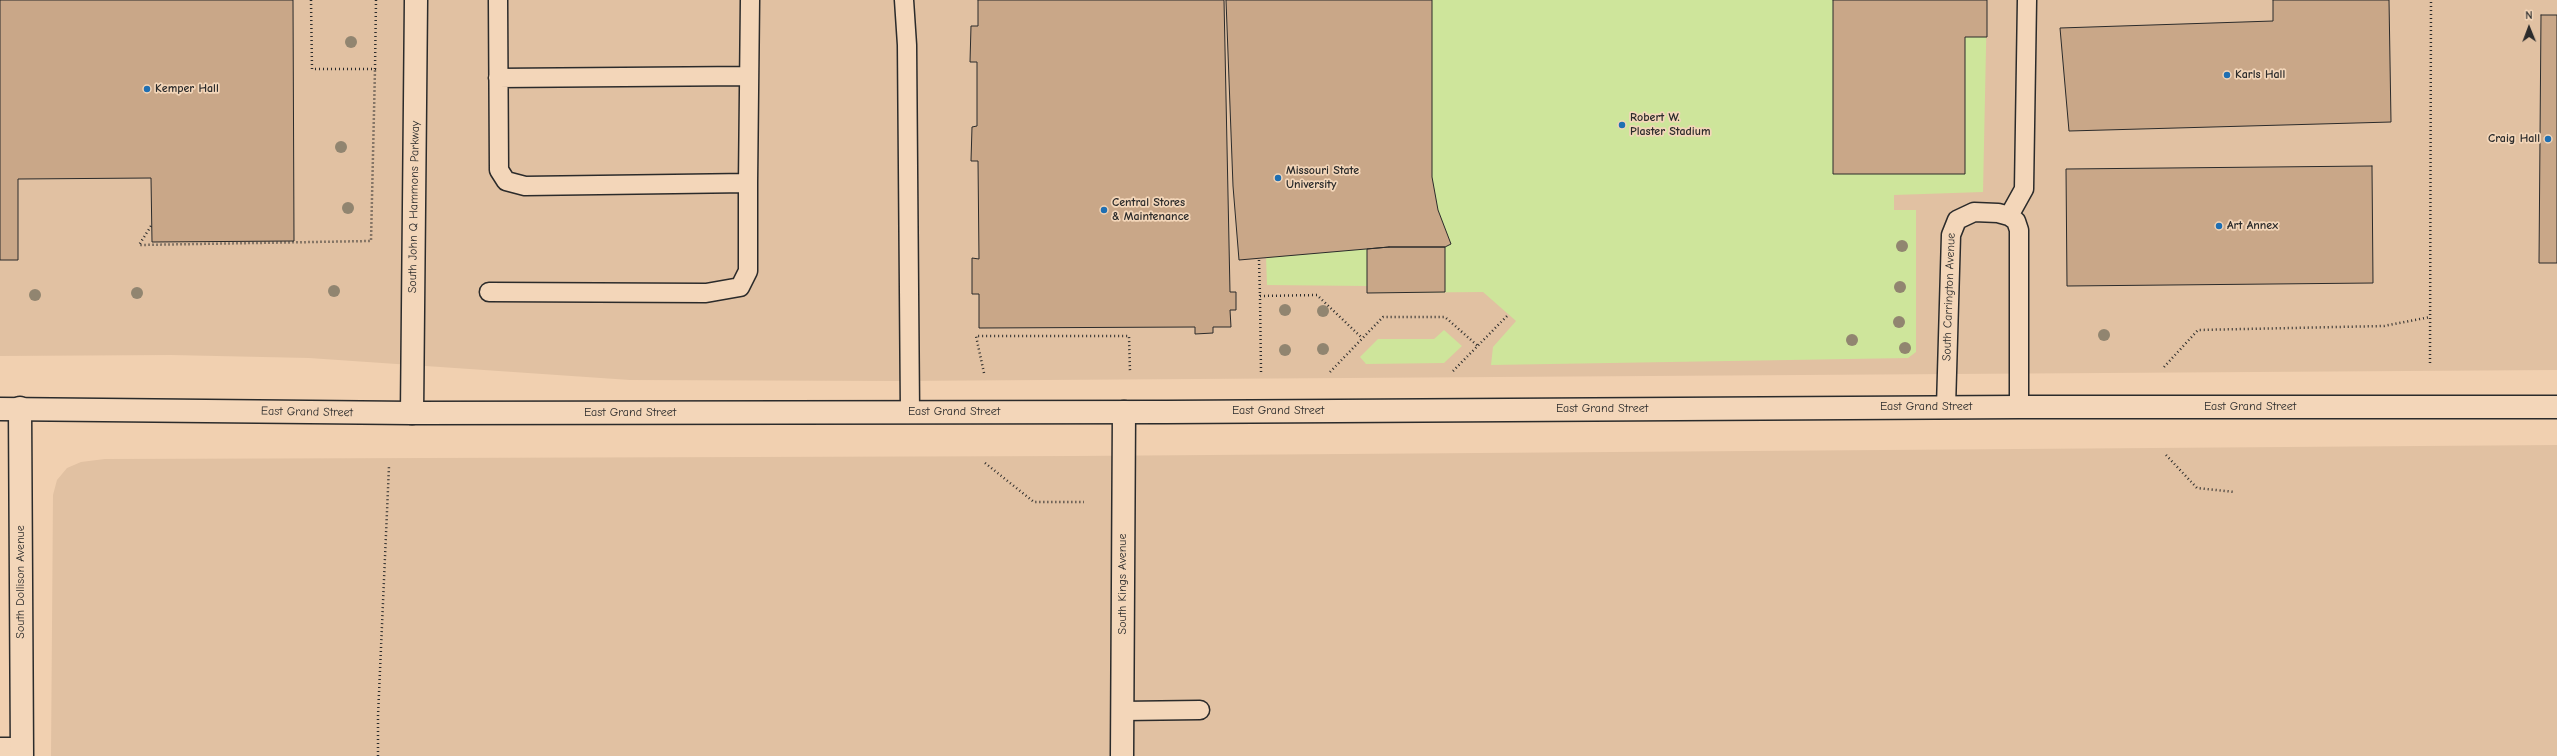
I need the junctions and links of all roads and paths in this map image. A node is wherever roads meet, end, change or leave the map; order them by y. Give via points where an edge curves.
1 (311, 0) edge
2 (376, 0) edge
3 (416, 0) edge
4 (498, 0) edge
5 (750, 0) edge
6 (904, 0) edge
7 (2027, 0) edge
8 (2431, 0) edge
9 (375, 69) junction
10 (749, 76) junction
11 (498, 78) junction
12 (748, 183) junction
13 (2009, 216) junction
14 (151, 226) dead end
15 (1260, 260) dead end
16 (489, 292) dead end
17 (1260, 296) junction
18 (1509, 314) dead end
19 (2430, 317) junction
20 (1362, 338) junction
21 (1479, 347) junction
22 (2430, 363) dead end
23 (2164, 367) dead end
24 (1453, 371) dead end
25 (1130, 372) dead end
26 (1261, 372) dead end
27 (1330, 372) dead end
28 (984, 373) dead end
29 (1946, 407) junction
30 (2019, 407) junction
31 (2557, 407) edge
32 (10, 408) edge
33 (910, 412) junction
34 (1124, 412) junction
35 (412, 413) junction
36 (2166, 455) dead end
37 (985, 463) dead end
38 (390, 466) dead end
39 (2235, 492) dead end
40 (1084, 502) dead end
41 (1200, 710) dead end
42 (1122, 711) junction
43 (0, 747) edge
44 (22, 752) edge
45 (378, 756) edge
46 (1122, 756) edge

1 - 9 path via 312,69
2 - 9 path
3 - 35 main road, South John Q Hammons Parkway
4 - 11 lane
5 - 10 lane
6 - 33 lane via 907,45
7 - 13 lane via 2024,189
8 - 19 path
9 - 14 path via 371,241 139,245
10 - 11 lane
10 - 12 lane
11 - 12 lane via 499,170 506,181 525,186
12 - 16 lane via 748,271 740,287 706,292
13 - 29 lane, South Carrington Avenue via 1974,212 1962,216 1952,227
13 - 30 lane via 2016,221 2019,230
15 - 17 path
17 - 20 path via 1317,295
17 - 26 path
18 - 21 path
19 - 22 path
19 - 23 path via 2384,326 2198,330
20 - 21 path via 1383,317 1445,317
20 - 27 path
21 - 24 path
25 - 28 path via 1129,336 976,336
29 - 30 main road, East Grand Street
29 - 34 main road, East Grand Street
30 - 31 main road, East Grand Street
32 - 35 main road, East Grand Street
32 - 44 main road, South Dollison Avenue
33 - 34 main road, East Grand Street
33 - 35 main road, East Grand Street
34 - 42 main road, South Kings Avenue
36 - 39 path via 2197,488
37 - 40 path via 1034,502
38 - 45 path
41 - 42 lane
42 - 46 main road, South Kings Avenue
43 - 44 lane

